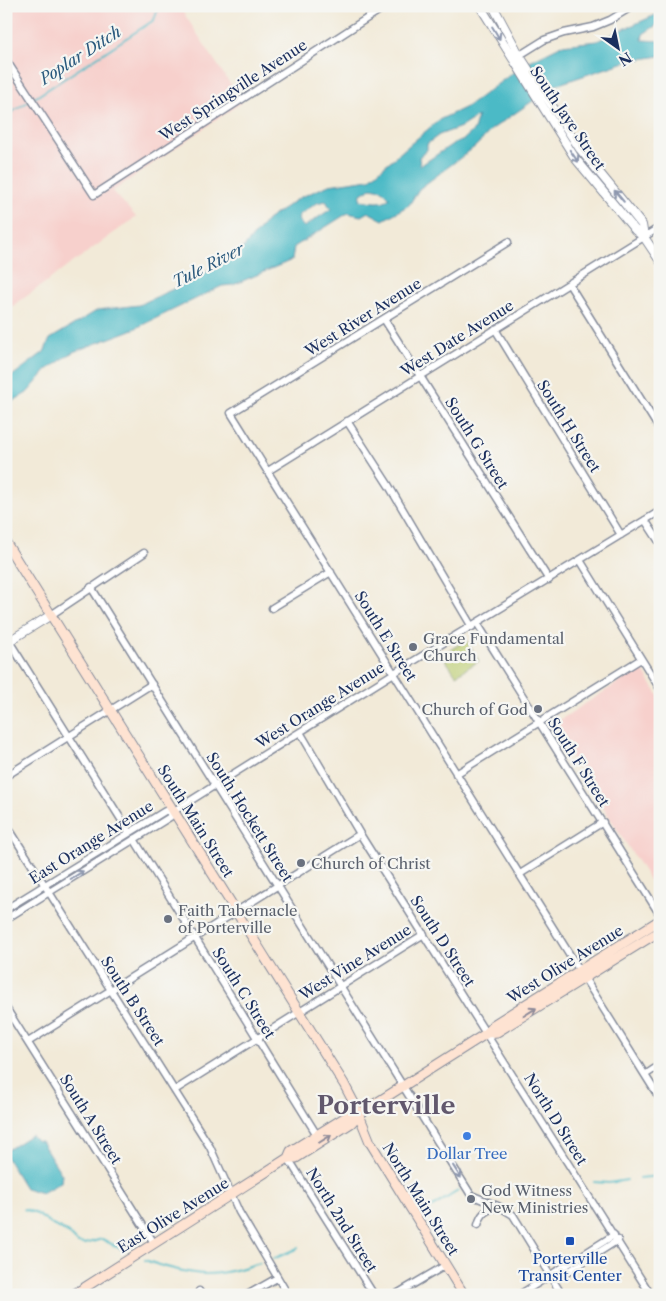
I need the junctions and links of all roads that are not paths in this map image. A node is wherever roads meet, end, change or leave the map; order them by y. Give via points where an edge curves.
1 (386, 6) edge
2 (480, 6) edge
3 (493, 6) edge
4 (633, 6) edge
5 (520, 56) junction
6 (6, 60) edge
7 (660, 227) edge
8 (644, 236) junction
9 (508, 242) dead end
10 (660, 261) edge
11 (569, 284) junction
12 (384, 319) junction
13 (494, 329) junction
14 (420, 376) junction
15 (231, 413) joint
16 (347, 421) junction
17 (660, 430) edge
18 (268, 470) junction
19 (660, 511) edge
20 (646, 520) junction
21 (621, 535) junction
22 (6, 543) edge
23 (660, 543) edge
24 (144, 553) dead end
25 (580, 560) junction
26 (331, 572) junction
27 (548, 580) junction
28 (91, 587) junction
29 (272, 608) dead end
30 (51, 615) junction
31 (474, 625) junction
32 (8, 642) edge
33 (641, 659) junction
34 (394, 673) junction
35 (152, 684) junction
36 (660, 689) edge
37 (111, 711) junction
38 (540, 722) junction
39 (300, 732) junction
40 (69, 737) junction
41 (456, 774) junction
42 (6, 776) edge
43 (216, 785) junction
44 (174, 812) junction
45 (603, 822) junction
46 (6, 824) edge
47 (129, 832) junction
48 (360, 834) junction
49 (134, 840) junction
50 (520, 874) junction
51 (44, 885) junction
52 (278, 885) junction
53 (49, 892) junction
54 (6, 909) edge
55 (237, 912) junction
56 (660, 915) edge
57 (6, 920) edge
58 (660, 920) edge
59 (660, 931) edge
60 (424, 934) junction
61 (195, 937) junction
62 (582, 975) junction
63 (341, 985) junction
64 (111, 990) junction
65 (6, 1008) edge
66 (299, 1012) junction
67 (487, 1033) junction
68 (257, 1038) junction
69 (28, 1042) junction
70 (660, 1065) edge
71 (645, 1075) junction
72 (404, 1087) junction
73 (175, 1090) junction
74 (660, 1099) edge
75 (359, 1114) junction
76 (317, 1134) junction
77 (288, 1158) junction
78 (231, 1195) junction
79 (498, 1207) junction
80 (478, 1225) dead end
81 (616, 1238) junction
82 (154, 1243) junction
83 (446, 1265) junction
84 (550, 1276) junction
85 (277, 1278) junction
86 (73, 1295) edge
87 (247, 1295) edge
88 (288, 1295) edge
89 (374, 1295) edge
90 (395, 1295) edge
91 (464, 1295) edge
92 (515, 1295) edge
93 (562, 1295) edge
94 (651, 1295) edge

1 - 6 street, West Springville Avenue via 94,195
2 -> 8 street, South Jaye Street via 575,158 635,230
3 - 5 street, South Jaye Street
4 - 5 street via 593,27 551,38
8 -> 5 street, South Jaye Street via 642,226 584,154
7 - 8 street, West Date Avenue
8 - 10 street, South Jaye Street
8 - 11 street, West Date Avenue
9 - 12 street, West River Avenue
11 - 13 street, West Date Avenue
11 - 17 street
12 - 14 street, South G Street
12 - 15 street, West River Avenue
13 - 14 street, West Date Avenue
13 - 21 street, South H Street
14 - 16 street, West Date Avenue
14 - 27 street, South G Street
15 - 18 street, South E Street
16 - 18 street, West Date Avenue
16 - 31 street, South F Street
18 - 26 street, South E Street
19 - 20 street, West Orange Avenue
20 - 21 street, West Orange Avenue
20 - 23 street
21 - 25 street, West Orange Avenue
22 - 30 main road, South Main Street
24 - 28 street
25 - 27 street, West Orange Avenue
25 - 33 street
26 - 29 street
26 - 34 street, South E Street
27 - 31 street, West Orange Avenue
28 - 30 street
28 - 35 street, South Hockett Street
30 - 32 street
30 - 37 main road, South Main Street
31 - 34 street, West Orange Avenue
31 - 38 street, South F Street
32 - 40 street
33 - 36 street
33 - 38 street
34 - 39 street, West Orange Avenue
34 - 41 street, South E Street
35 - 37 street
35 - 43 street, South Hockett Street
37 - 40 street
37 - 44 main road, South Main Street
38 - 41 street
38 - 45 street, South F Street
39 - 43 street, West Orange Avenue
39 - 48 street, South D Street
40 - 42 street
40 - 47 street
41 - 50 street, South E Street
43 - 44 street, West Orange Avenue
43 - 52 street, South Hockett Street
44 - 47 street, East Orange Avenue via 165,811
44 - 49 street, East Orange Avenue
44 - 55 main road, South Main Street
45 - 50 street
45 - 56 street, South F Street
46 - 51 street, South B Street
47 - 51 street, East Orange Avenue
48 - 52 street
48 - 60 street, South D Street
53 -> 49 street, East Orange Avenue
49 - 61 street, South C Street
50 - 62 street, South E Street
51 - 53 street, South B Street
51 - 54 street, East Orange Avenue
52 - 55 street
52 - 63 street, South Hockett Street
53 - 57 street, East Orange Avenue
53 - 64 street, South B Street
55 - 61 street
55 - 66 main road, South Main Street
58 - 62 main road, West Olive Avenue
59 - 62 main road, West Olive Avenue
60 - 63 street, West Vine Avenue
60 - 67 street, South D Street
61 - 64 street
61 - 68 street, South C Street
62 - 67 main road, West Olive Avenue via 498,1032
62 - 71 street, South E Street
63 - 66 street, West Vine Avenue
63 - 72 street, South Hockett Street
64 - 69 street
64 - 73 street, South B Street
65 - 69 street, South A Street
66 - 68 street, West Vine Avenue
66 - 75 main road, South Main Street
67 - 72 main road, West Olive Avenue
67 - 81 street, North D Street
68 - 73 street, West Vine Avenue
68 - 76 street, South C Street
69 - 82 street, South A Street
70 - 71 street
71 - 74 street, South E Street
72 - 75 main road, West Olive Avenue
72 -> 79 street, South Hockett Street via 471,1195
73 - 78 street, South B Street via 210,1147
75 - 76 main road, East Olive Avenue via 349,1115
77 -> 75 main road, East Olive Avenue via 296,1158 351,1123
75 - 83 main road, North Main Street via 370,1142
76 - 77 main road, East Olive Avenue via 291,1151
77 - 78 main road, East Olive Avenue
77 - 89 street, North 2nd Street
78 - 82 main road, East Olive Avenue
78 - 85 street, South B Street
79 - 80 street via 484,1211
79 - 84 street, South Hockett Street via 513,1215
81 - 84 street
81 - 94 street, North D Street
82 - 86 main road, East Olive Avenue
83 - 90 street
83 - 91 main road, North Main Street
84 - 92 street
84 - 93 street, South Hockett Street
85 - 87 street
85 - 88 street, South B Street

